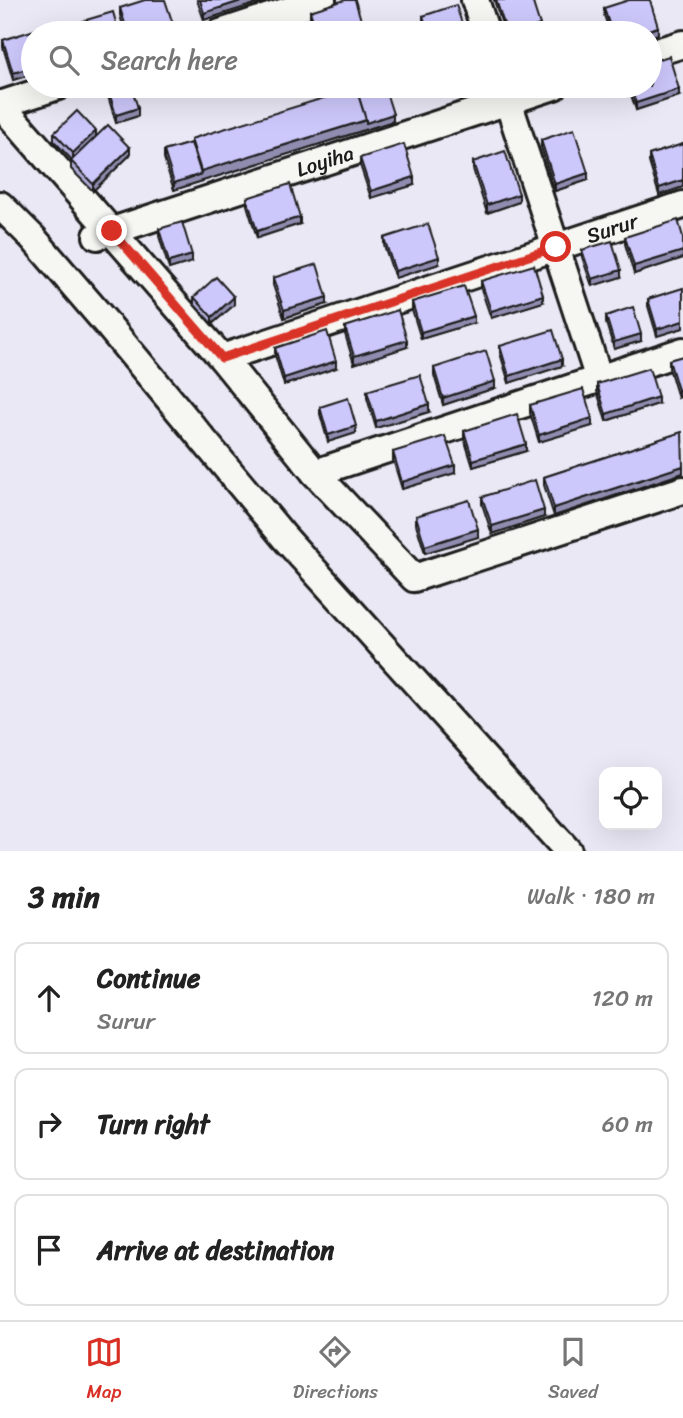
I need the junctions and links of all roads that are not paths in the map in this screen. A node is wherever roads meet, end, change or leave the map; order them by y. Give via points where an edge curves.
1 (322, 0) edge
2 (475, 0) edge
3 (257, 21) edge
4 (482, 21) edge
5 (683, 44) edge
6 (662, 50) edge
7 (21, 98) edge
8 (492, 98) edge
9 (508, 98) edge
10 (0, 105) edge
11 (0, 205) edge
12 (683, 205) edge
13 (103, 234) junction
14 (556, 247) junction
15 (683, 351) edge
16 (222, 358) junction
17 (599, 379) junction
18 (315, 473) junction
19 (683, 489) edge
20 (568, 851) edge

1 - 3 street
2 - 4 street
5 - 6 street
7 - 10 street
8 - 13 street, Loyiha
9 - 14 street
10 - 13 street
11 - 20 street via 99,314 284,537
12 - 14 street, Surur
13 - 16 street
14 - 16 street, Surur
14 - 17 street
15 - 17 street
16 - 18 street
17 - 18 street
18 - 19 street via 414,578

